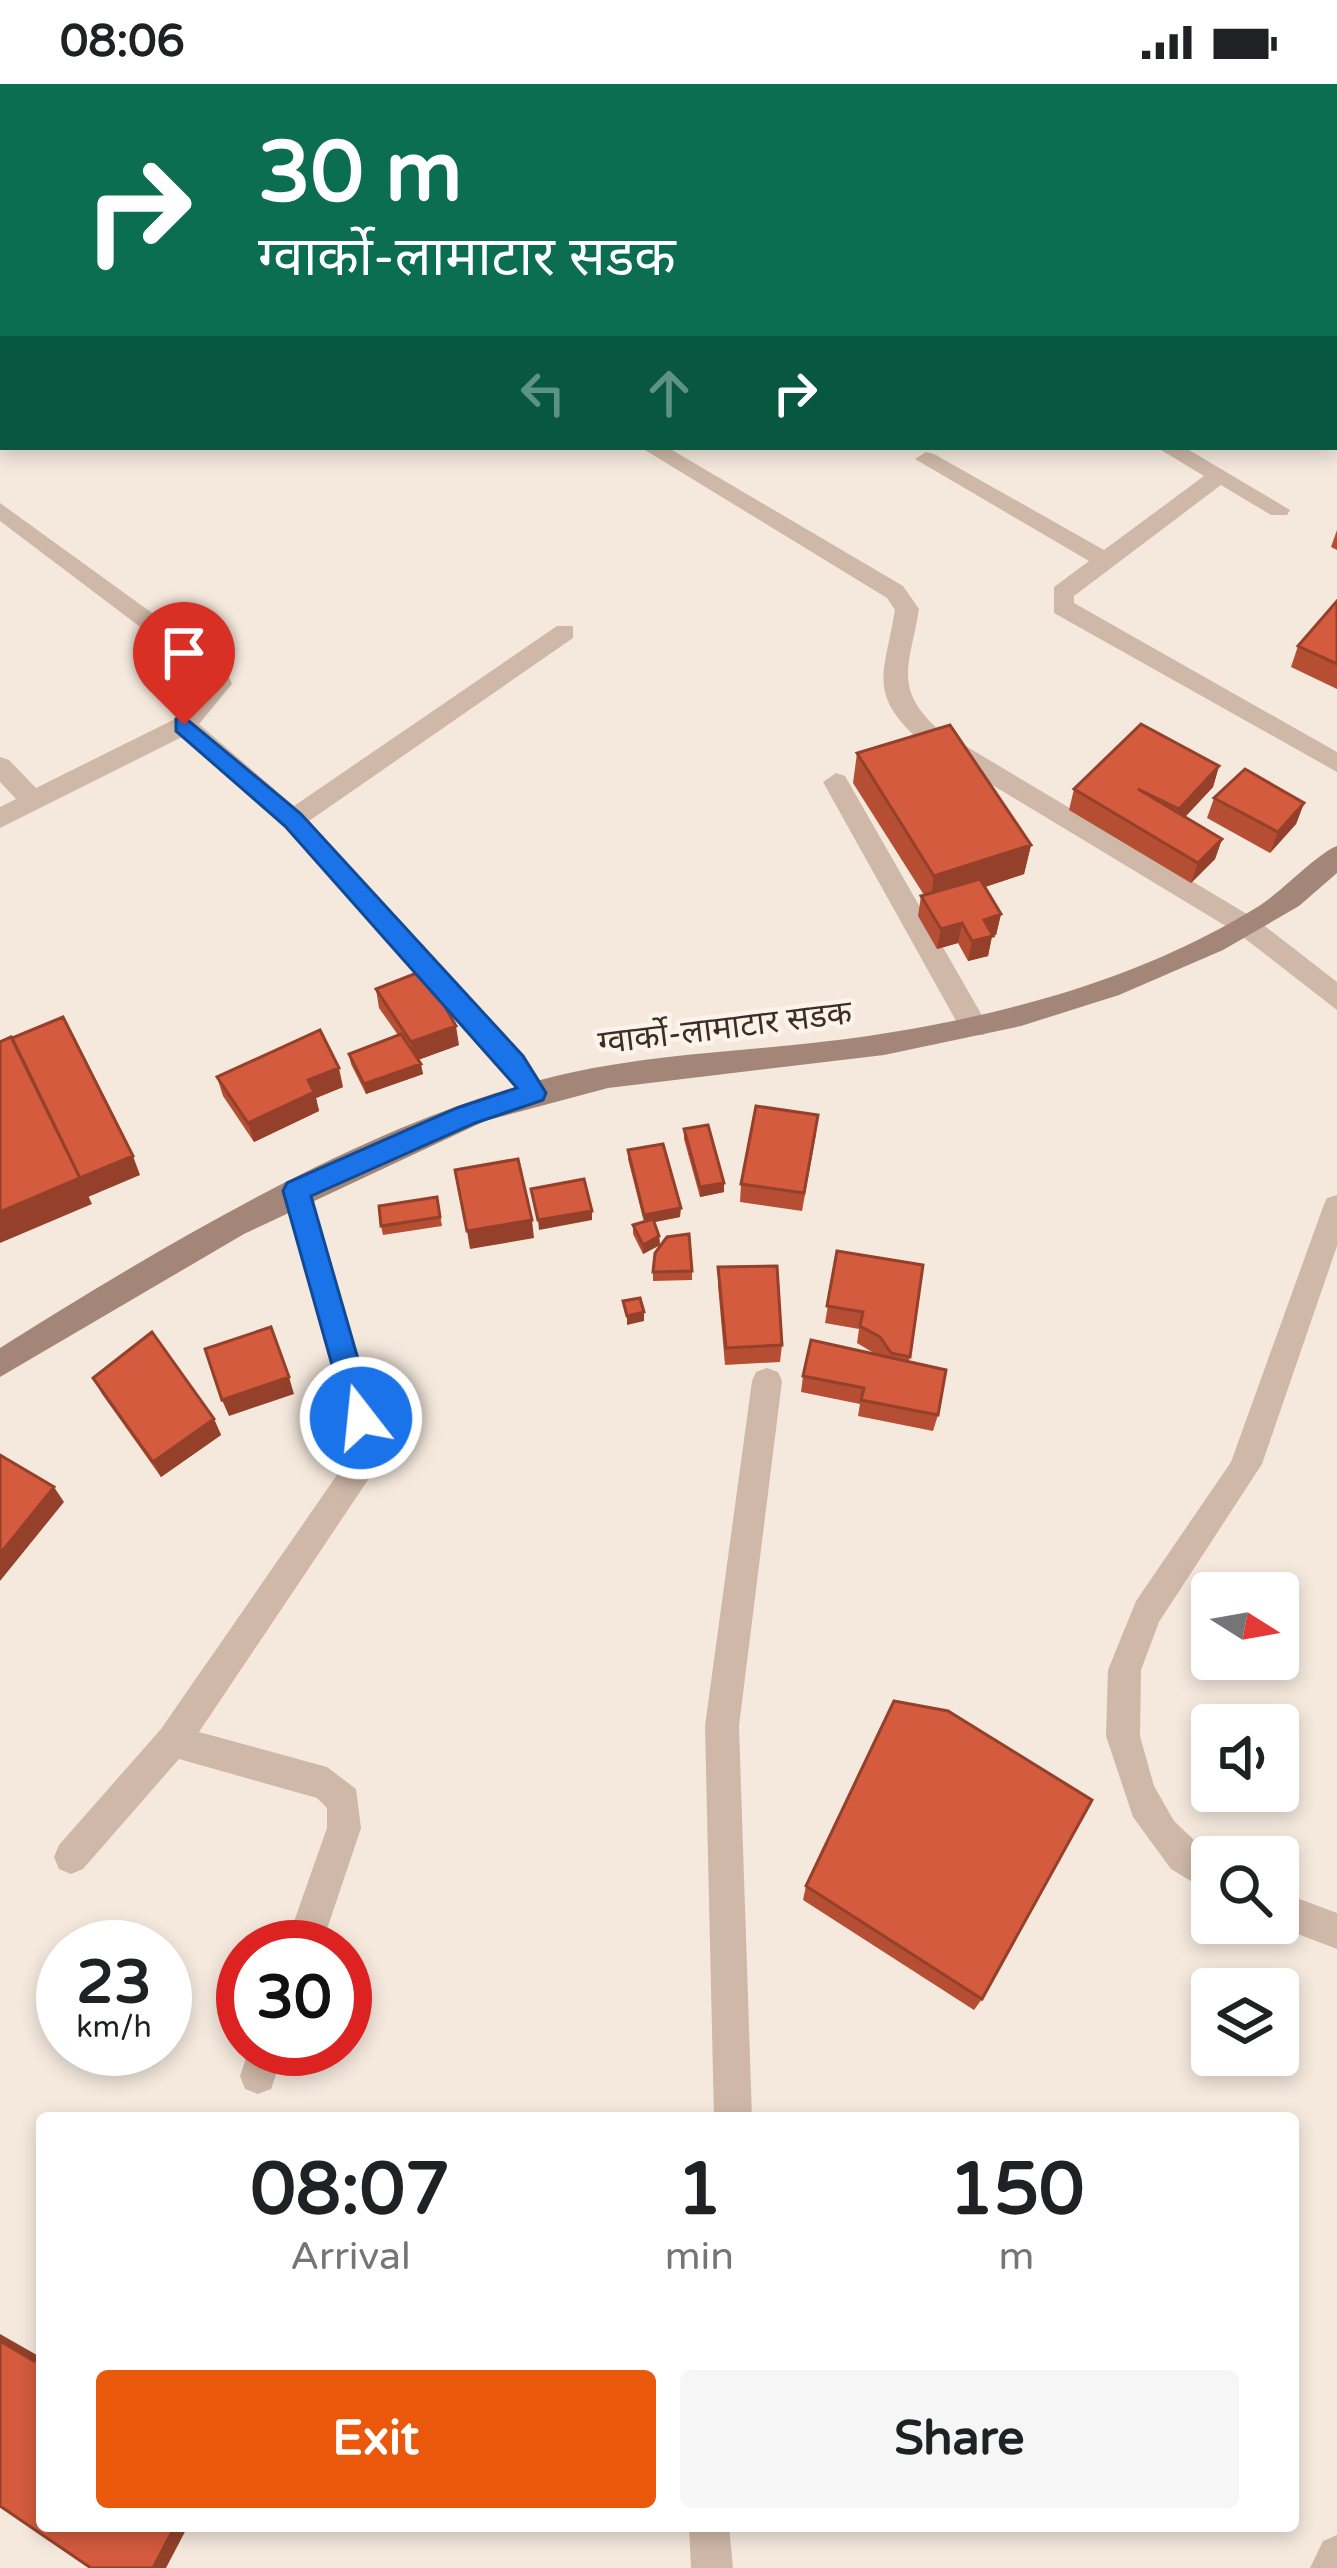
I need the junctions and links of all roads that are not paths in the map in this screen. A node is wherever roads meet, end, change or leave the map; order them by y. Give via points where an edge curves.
1 (656, 450) edge
2 (1184, 451) edge
3 (926, 459) dead end
4 (1220, 476) junction
5 (0, 510) edge
6 (1280, 510) dead end
7 (1106, 561) junction
8 (565, 632) dead end
9 (184, 725) junction
10 (1337, 763) edge
11 (0, 766) edge
12 (836, 782) dead end
13 (33, 801) junction
14 (0, 819) edge
15 (293, 820) junction
16 (1337, 856) edge
17 (1248, 927) junction
18 (1336, 998) edge
19 (974, 1027) junction
20 (534, 1093) junction
21 (296, 1191) junction
22 (1334, 1223) edge
23 (0, 1364) edge
24 (767, 1381) dead end
25 (172, 1741) junction
26 (71, 1857) dead end
27 (1191, 1865) edge
28 (1299, 1917) edge
29 (312, 1920) edge
30 (1337, 1931) edge
31 (733, 2112) edge
32 (710, 2532) edge
33 (1337, 2555) edge
34 (712, 2568) edge
35 (1331, 2568) edge

1 - 17 street via 895,592 907,609 895,686 902,710 930,736
2 - 4 street
3 - 7 street
4 - 6 street
4 - 7 street
5 - 9 street via 215,670 220,684
7 - 10 street via 1062,593 1062,607
8 - 15 street
9 - 13 street
9 - 15 street
11 - 13 street
12 - 19 street
13 - 14 street
15 - 20 street
16 - 17 main road, ग्वार्को-लामाटार सडक
17 - 18 street
17 - 19 main road, ग्वार्को-लामाटार सडक via 1092,997
19 - 20 main road, ग्वार्को-लामाटार सडक via 836,1051 646,1069
20 - 21 main road, ग्वार्को-लामाटार सडक
21 - 23 main road, ग्वार्को-लामाटार सडक via 131,1280
21 - 25 street via 361,1418 362,1465
22 - 27 street via 1244,1469 1129,1644 1117,1696 1145,1812
24 - 31 street via 722,1726
25 - 26 street
25 - 29 street via 327,1784 344,1801 344,1828
28 - 30 street
32 - 34 street
33 - 35 street

